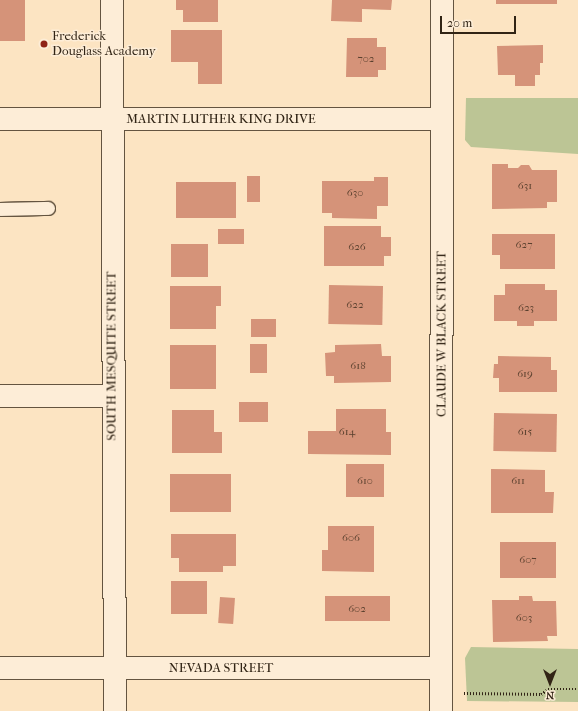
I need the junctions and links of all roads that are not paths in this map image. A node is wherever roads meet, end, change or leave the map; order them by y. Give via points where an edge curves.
1 (112, 0) edge
2 (442, 0) edge
3 (0, 119) edge
4 (112, 119) junction
5 (442, 119) junction
6 (48, 208) dead end
7 (0, 209) edge
8 (0, 396) edge
9 (112, 396) junction
10 (0, 668) edge
11 (115, 668) junction
12 (441, 668) junction
13 (441, 702) edge
14 (115, 711) edge

1 - 4 street, SOUTH MESQUITE STREET
2 - 5 street, CLAUDE W BLACK STREET
3 - 4 street, MARTIN LUTHER KING DRIVE
4 - 5 street, MARTIN LUTHER KING DRIVE
4 - 9 street, SOUTH MESQUITE STREET
5 - 12 street, CLAUDE W BLACK STREET
6 - 7 lane
8 - 9 street
9 - 11 street, SOUTH MESQUITE STREET
10 - 11 street, NEVADA STREET
11 - 12 street, NEVADA STREET
11 - 14 street, SOUTH MESQUITE STREET
12 - 13 street, CLAUDE W BLACK STREET

